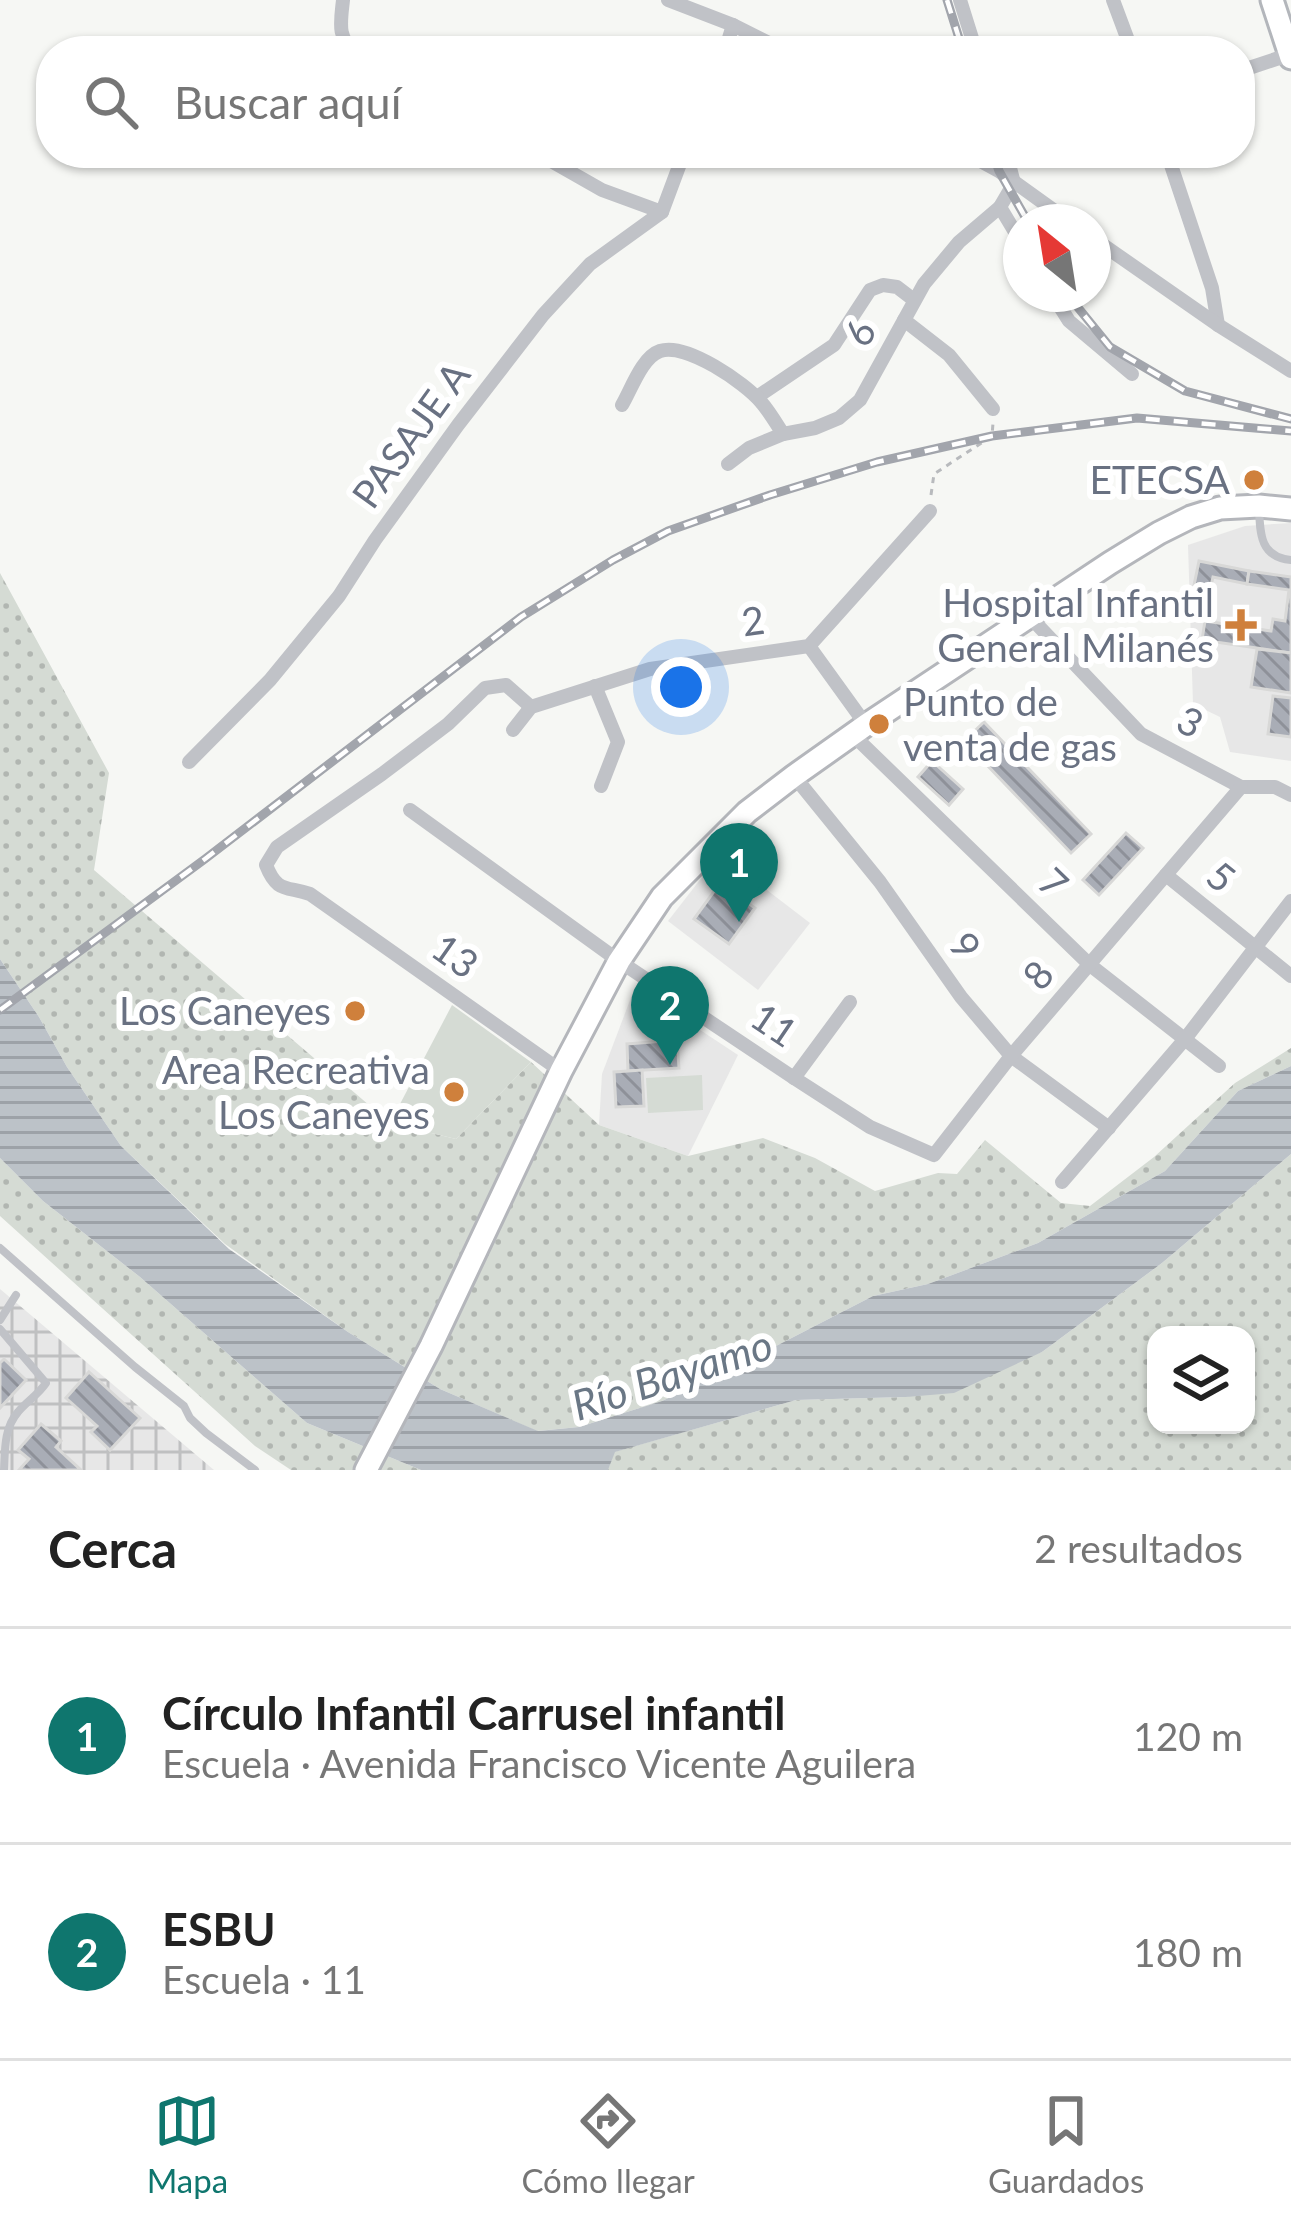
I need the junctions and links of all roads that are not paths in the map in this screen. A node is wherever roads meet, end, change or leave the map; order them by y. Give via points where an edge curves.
1 (343, 0) edge
2 (668, 0) edge
3 (960, 0) edge
4 (1113, 0) edge
5 (1272, 0) edge
6 (733, 25) junction
7 (342, 36) edge
8 (730, 36) edge
9 (755, 36) edge
10 (971, 36) edge
11 (1126, 36) edge
12 (1290, 56) edge
13 (1255, 66) edge
14 (563, 168) edge
15 (678, 168) edge
16 (990, 168) edge
17 (1010, 168) edge
18 (1172, 168) edge
19 (1014, 183) junction
20 (1044, 204) edge
21 (1000, 207) junction
22 (662, 212) junction
23 (1003, 212) edge
24 (1111, 251) edge
25 (914, 300) junction
26 (1063, 312) edge
27 (904, 320) junction
28 (1218, 325) junction
29 (1291, 371) edge
30 (1132, 374) dead end
31 (757, 398) junction
32 (622, 405) dead end
33 (993, 409) road end
34 (783, 434) junction
35 (728, 464) dead end
36 (1259, 506) junction
37 (1291, 509) edge
38 (930, 512) road end
39 (1291, 560) edge
40 (1030, 617) junction
41 (809, 646) junction
42 (595, 686) junction
43 (530, 707) junction
44 (859, 729) junction
45 (513, 730) dead end
46 (189, 762) dead end
47 (794, 776) junction
48 (601, 786) dead end
49 (1241, 787) junction
50 (1291, 795) edge
51 (410, 810) dead end
52 (1166, 875) junction
53 (1291, 901) edge
54 (1255, 947) junction
55 (619, 961) junction
56 (1090, 965) junction
57 (1291, 976) edge
58 (850, 1001) dead end
59 (1185, 1039) junction
60 (1011, 1056) junction
61 (1219, 1066) dead end
62 (561, 1071) junction
63 (794, 1078) junction
64 (1109, 1128) junction
65 (934, 1155) joint
66 (1062, 1182) dead end
67 (0, 1248) edge
68 (16, 1295) dead end
69 (0, 1320) edge
70 (0, 1329) edge
71 (4, 1470) edge
72 (255, 1470) edge
73 (366, 1470) edge

1 - 7 street
2 - 6 street
3 - 10 street
4 - 11 street
5 - 12 main road
6 - 8 street
6 - 9 street
12 - 13 street
14 - 22 street
15 - 22 street
16 - 19 street
17 - 19 street
18 - 28 street
19 - 20 street
19 - 21 street, 6
21 - 23 street
21 - 25 street, 6 via 959,242
22 - 46 street, PASAJE A via 590,264 543,315 339,596
24 - 28 street
25 - 27 street, 6
25 - 31 street via 897,286 871,290 833,345
26 - 30 street
27 - 33 street via 949,355
27 - 34 street, 6 via 860,400 839,418
28 - 29 street
31 - 32 street via 703,360 661,351
31 - 34 street
34 - 35 street, 6
36 - 37 main road
36 - 39 lane via 1268,551
36 - 40 main road via 1191,518
38 - 41 street, 2
40 - 44 main road
40 - 49 street, 3 via 1141,734
41 - 42 street, 2 via 650,669
41 - 44 street, 7
42 - 43 street, 2
42 - 48 street via 618,742
43 - 45 street
43 - 62 street, 13 via 506,685 485,688 448,724 277,847 266,866 273,883 310,894
44 - 47 main road
44 - 56 street, 7
47 - 55 main road via 662,897
47 - 60 street, 9
49 - 50 street, 3
49 - 52 street, 8
51 - 55 street, 11
52 - 54 street, 5
52 - 56 street, 8
53 - 54 street
54 - 57 street, 5
54 - 59 street
55 - 62 main road
55 - 63 street, 11
56 - 59 street, 7
56 - 60 street, 8
58 - 63 street
59 - 61 street, 7
59 - 64 street
60 - 64 street, 9
60 - 65 street, 8
62 - 73 main road
63 - 65 street, 11 via 870,1127
64 - 66 street
67 - 72 lane
68 - 69 lane
70 - 71 lane via 46,1383 17,1413

